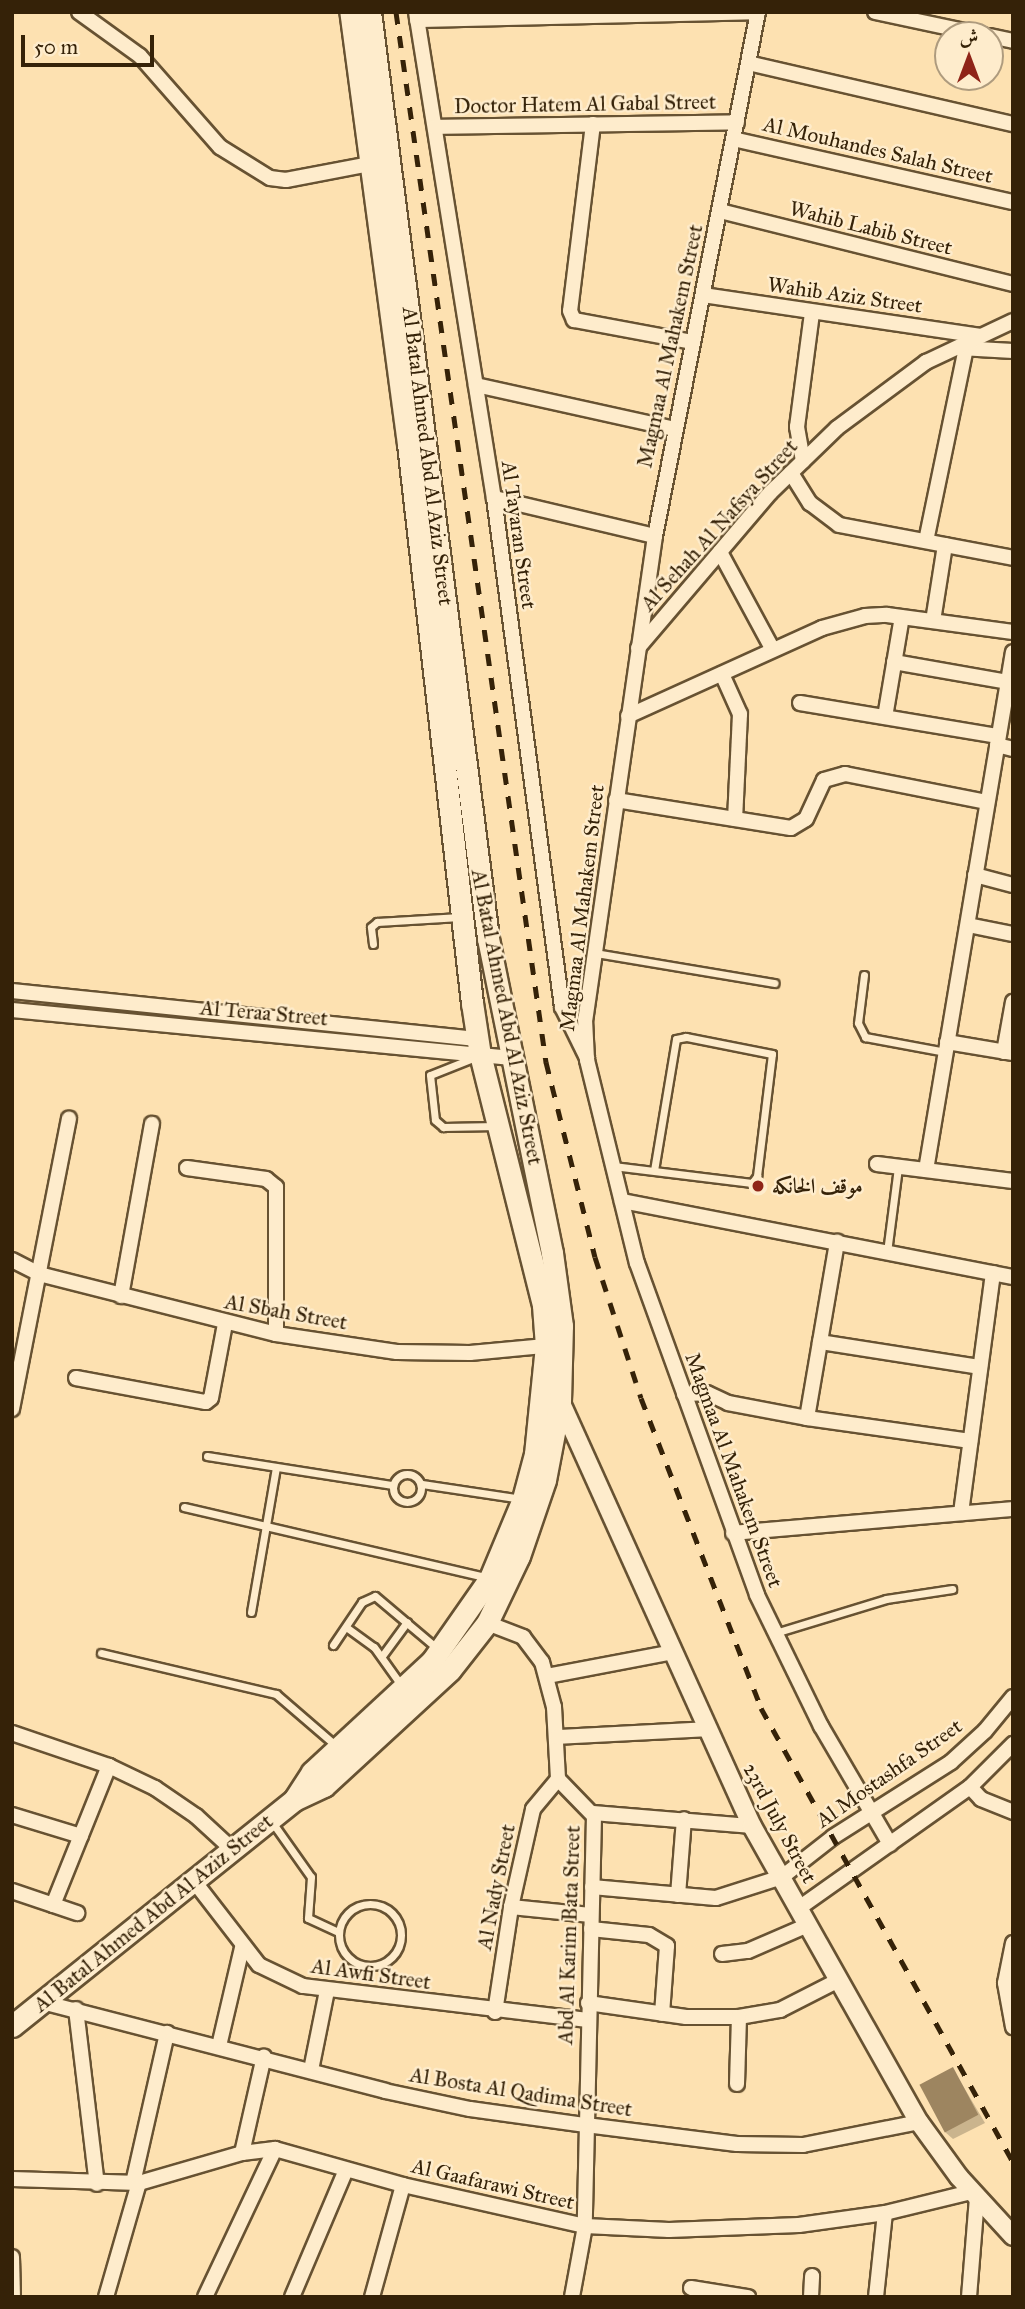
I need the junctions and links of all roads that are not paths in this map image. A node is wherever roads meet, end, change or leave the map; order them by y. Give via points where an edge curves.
1 (79, 12) edge
2 (350, 12) edge
3 (370, 12) edge
4 (758, 12) edge
5 (875, 12) edge
6 (416, 16) edge
7 (934, 25) edge
8 (748, 63) junction
9 (737, 122) junction
10 (593, 124) junction
11 (1013, 124) edge
12 (435, 127) junction
13 (733, 139) junction
14 (370, 164) junction
15 (1013, 202) edge
16 (720, 211) junction
17 (1013, 284) edge
18 (703, 295) junction
19 (812, 313) junction
20 (1013, 321) edge
21 (981, 336) junction
22 (693, 342) junction
23 (961, 348) junction
24 (1013, 351) edge
25 (476, 385) junction
26 (674, 429) junction
27 (803, 461) junction
28 (791, 473) junction
29 (494, 498) junction
30 (655, 536) junction
31 (926, 541) junction
32 (945, 545) junction
33 (720, 552) junction
34 (1013, 558) edge
35 (902, 617) junction
36 (933, 621) junction
37 (1013, 632) edge
38 (637, 649) junction
39 (773, 650) junction
40 (1013, 652) edge
41 (894, 662) junction
42 (722, 674) junction
43 (1007, 682) junction
44 (800, 703) dead end
45 (628, 716) junction
46 (885, 717) junction
47 (998, 741) junction
48 (1013, 749) edge
49 (617, 800) junction
50 (987, 802) junction
51 (735, 819) junction
52 (975, 875) junction
53 (1013, 886) edge
54 (460, 916) junction
55 (968, 925) junction
56 (1013, 934) edge
57 (373, 944) dead end
58 (595, 953) junction
59 (864, 975) dead end
60 (775, 984) dead end
61 (12, 992) edge
62 (1013, 1002) edge
63 (12, 1010) edge
64 (479, 1047) junction
65 (946, 1047) junction
66 (1008, 1052) edge
67 (512, 1058) junction
68 (587, 1059) junction
69 (69, 1119) dead end
70 (152, 1124) dead end
71 (498, 1126) junction
72 (877, 1164) dead end
73 (612, 1166) junction
74 (898, 1167) junction
75 (187, 1168) dead end
76 (654, 1170) junction
77 (926, 1170) junction
78 (1012, 1175) edge
79 (622, 1201) junction
80 (836, 1242) junction
81 (887, 1252) junction
82 (12, 1260) edge
83 (993, 1273) junction
84 (39, 1274) junction
85 (1013, 1277) edge
86 (121, 1296) junction
87 (225, 1324) junction
88 (276, 1334) junction
89 (820, 1342) junction
90 (554, 1345) junction
91 (981, 1367) junction
92 (76, 1378) dead end
93 (684, 1394) junction
94 (560, 1401) junction
95 (12, 1409) edge
96 (807, 1418) junction
97 (970, 1441) junction
98 (207, 1457) dead end
99 (276, 1467) junction
100 (422, 1484) junction
101 (393, 1485) junction
102 (523, 1499) junction
103 (184, 1507) dead end
104 (1013, 1509) edge
105 (961, 1513) junction
106 (266, 1525) junction
107 (733, 1532) junction
108 (490, 1578) junction
109 (952, 1589) dead end
110 (251, 1612) dead end
111 (407, 1622) junction
112 (487, 1623) junction
113 (345, 1627) junction
114 (775, 1633) junction
115 (333, 1645) dead end
116 (440, 1651) junction
117 (673, 1651) junction
118 (101, 1653) dead end
119 (382, 1656) junction
120 (547, 1676) junction
121 (403, 1688) junction
122 (1013, 1697) edge
123 (708, 1729) junction
124 (12, 1733) edge
125 (557, 1737) junction
126 (1013, 1744) edge
127 (338, 1748) junction
128 (109, 1766) junction
129 (558, 1779) junction
130 (970, 1787) junction
131 (294, 1800) junction
132 (1013, 1812) edge
133 (872, 1813) junction
134 (593, 1814) junction
135 (12, 1815) edge
136 (270, 1819) junction
137 (684, 1819) junction
138 (752, 1826) junction
139 (81, 1836) junction
140 (890, 1844) junction
141 (233, 1850) junction
142 (782, 1877) junction
143 (194, 1881) junction
144 (592, 1888) junction
145 (12, 1891) edge
146 (678, 1895) junction
147 (54, 1905) junction
148 (510, 1907) junction
149 (799, 1908) junction
150 (77, 1913) dead end
151 (591, 1922) junction
152 (808, 1925) junction
153 (338, 1932) junction
154 (1013, 1943) edge
155 (242, 1948) junction
156 (722, 1954) dead end
157 (839, 1980) junction
158 (1009, 1984) edge
159 (327, 1991) junction
160 (42, 2002) junction
161 (588, 2003) junction
162 (76, 2009) junction
163 (495, 2012) junction
164 (662, 2014) junction
165 (739, 2017) junction
166 (587, 2020) junction
167 (12, 2026) edge
168 (1013, 2026) edge
169 (167, 2034) junction
170 (219, 2046) junction
171 (264, 2056) junction
172 (311, 2070) junction
173 (737, 2084) dead end
174 (919, 2122) junction
175 (586, 2125) junction
176 (275, 2149) junction
177 (242, 2153) junction
178 (346, 2170) junction
179 (12, 2179) edge
180 (97, 2183) junction
181 (136, 2183) junction
182 (403, 2185) junction
183 (974, 2195) junction
184 (885, 2213) junction
185 (585, 2226) junction
186 (1013, 2236) edge
187 (12, 2257) edge
188 (812, 2276) dead end
189 (691, 2288) dead end
190 (13, 2297) edge
191 (106, 2297) edge
192 (205, 2297) edge
193 (292, 2297) edge
194 (372, 2297) edge
195 (572, 2297) edge
196 (748, 2297) edge
197 (811, 2297) edge
198 (876, 2297) edge
199 (969, 2297) edge

1 - 14 street via 140,56 220,147 270,178 286,180
2 - 14 main road, Al Batal Ahmed Abd Al Aziz Street
3 - 67 main road, Al Batal Ahmed Abd Al Aziz Street via 488,937
4 - 6 street
4 - 8 street, Magmaa Al Mahakem Street
5 - 7 street
6 - 12 street, Al Tayaran Street
8 - 9 street, Magmaa Al Mahakem Street
8 - 11 street
9 - 10 street, Doctor Hatem Al Gabal Street
9 - 13 street, Magmaa Al Mahakem Street
10 - 12 street, Doctor Hatem Al Gabal Street
10 - 22 street via 570,311 574,320
12 - 25 street, Al Tayaran Street
13 - 15 street, Al Mouhandes Salah Street
13 - 16 street, Magmaa Al Mahakem Street
14 - 54 main road, Al Batal Ahmed Abd Al Aziz Street via 408,444
16 - 17 street, Wahib Labib Street
16 - 18 street, Magmaa Al Mahakem Street
18 - 19 street, Wahib Aziz Street
18 - 22 street, Magmaa Al Mahakem Street
19 - 21 street, Wahib Aziz Street
19 - 27 street via 797,427
20 - 21 street, Al Sehah Al Nafsya Street
21 - 23 street, Al Sehah Al Nafsya Street
22 - 26 street, Magmaa Al Mahakem Street
23 - 24 street
23 - 27 street, Al Sehah Al Nafsya Street via 876,396
23 - 31 street
25 - 26 street
25 - 29 street, Al Tayaran Street
26 - 30 street, Magmaa Al Mahakem Street
27 - 28 street, Al Sehah Al Nafsya Street
28 - 31 street via 810,503 839,525
28 - 33 street, Al Sehah Al Nafsya Street
29 - 30 street
29 - 68 street, Al Tayaran Street via 562,1007
30 - 38 street, Magmaa Al Mahakem Street
31 - 32 street
32 - 34 street
32 - 36 street
33 - 38 street, Al Sehah Al Nafsya Street
33 - 39 street
35 - 36 street
35 - 39 street via 843,621
35 - 41 street
36 - 37 street
38 - 45 street, Magmaa Al Mahakem Street
39 - 42 street
40 - 43 street
41 - 43 street
41 - 46 street
42 - 45 street
42 - 51 street via 740,714
43 - 47 street
44 - 46 street
45 - 49 street, Magmaa Al Mahakem Street
46 - 47 street
47 - 48 street
47 - 50 street
49 - 51 street
49 - 58 street, Magmaa Al Mahakem Street
50 - 51 street via 837,774 824,780 806,819 797,827
50 - 52 street
52 - 53 street
52 - 55 street
54 - 57 lane via 377,922 371,927
54 - 64 main road, Al Batal Ahmed Abd Al Aziz Street
55 - 56 street
55 - 65 street
58 - 60 lane
58 - 68 street, Magmaa Al Mahakem Street via 585,1019
59 - 65 lane via 858,1023 865,1037
61 - 64 street, Al Teraa Street
62 - 66 street
63 - 64 street, Al Teraa Street
64 - 67 street, Al Teraa Street
64 - 71 main road, Al Batal Ahmed Abd Al Aziz Street
64 - 71 lane via 430,1075 436,1121 443,1127
65 - 66 street
65 - 77 street
67 - 90 main road, Al Batal Ahmed Abd Al Aziz Street via 552,1252
68 - 73 street, Magmaa Al Mahakem Street
69 - 84 street
70 - 86 street
71 - 90 main road, Al Batal Ahmed Abd Al Aziz Street
72 - 74 street
73 - 76 lane
73 - 79 street, Magmaa Al Mahakem Street
74 - 77 street
74 - 81 lane
75 - 88 street via 274,1183
76 - 76 lane via 755,1180 772,1054 686,1037 676,1039
77 - 78 street
79 - 80 street
79 - 93 street, Magmaa Al Mahakem Street via 637,1263
80 - 81 street
80 - 89 street
81 - 83 street
82 - 84 street, Al Sbah Street
83 - 85 street
83 - 91 street
84 - 86 street, Al Sbah Street
84 - 95 street
86 - 87 street, Al Sbah Street
87 - 88 street, Al Sbah Street
87 - 92 street via 211,1398 203,1403
88 - 90 street, Al Sbah Street via 397,1352 470,1353
89 - 91 street
89 - 96 street
90 - 94 main road, Al Batal Ahmed Abd Al Aziz Street
90 - 102 main road, Al Batal Ahmed Abd Al Aziz Street
91 - 97 street
93 - 96 street via 708,1393 728,1403
93 - 107 street, Magmaa Al Mahakem Street
94 - 112 main road, Al Batal Ahmed Abd Al Aziz Street via 545,1480 519,1556
94 - 117 street, 23rd July Street
96 - 97 street
97 - 105 street
98 - 99 lane
99 - 101 lane
99 - 106 lane
100 - 101 lane via 410,1473 399,1476
100 - 101 lane via 420,1495 411,1502 395,1496
100 - 102 lane
102 - 108 main road, Al Batal Ahmed Abd Al Aziz Street
103 - 106 lane
104 - 105 street
105 - 107 street
106 - 108 lane
106 - 110 lane
107 - 114 street, Magmaa Al Mahakem Street
108 - 116 main road, Al Batal Ahmed Abd Al Aziz Street
109 - 114 lane via 886,1599
111 - 113 lane via 379,1597 370,1596
111 - 116 lane
111 - 119 lane
112 - 120 street via 523,1637
112 - 131 main road, Al Batal Ahmed Abd Al Aziz Street via 440,1679 324,1786
113 - 115 lane
113 - 119 lane
114 - 133 street, Magmaa Al Mahakem Street via 821,1726
116 - 121 main road, Al Batal Ahmed Abd Al Aziz Street
117 - 120 street
117 - 123 street, 23rd July Street
118 - 127 lane via 276,1694
119 - 121 lane
120 - 125 street
121 - 127 main road, Al Batal Ahmed Abd Al Aziz Street
122 - 133 street, Al Mostashfa Street via 962,1752
123 - 125 street
123 - 138 street, 23rd July Street
124 - 128 street
125 - 129 street
126 - 130 street
127 - 131 main road, Al Batal Ahmed Abd Al Aziz Street via 312,1772
128 - 139 street
128 - 141 street via 155,1788 196,1816
129 - 134 street, Abd Al Karim Bata Street via 567,1793
129 - 148 street, Al Nady Street via 533,1809
130 - 132 street via 981,1799
130 - 140 street
131 - 136 main road, Al Batal Ahmed Abd Al Aziz Street
133 - 140 street, Magmaa Al Mahakem Street
133 - 142 street, Al Mostashfa Street
134 - 137 street
134 - 144 street, Abd Al Karim Bata Street
135 - 139 street
136 - 141 main road, Al Batal Ahmed Abd Al Aziz Street
136 - 153 lane via 311,1877 308,1918
137 - 138 street
137 - 146 street
138 - 142 street, 23rd July Street
139 - 147 street
140 - 149 street
141 - 143 main road, Al Batal Ahmed Abd Al Aziz Street
142 - 146 street, Al Mostashfa Street via 716,1898
142 - 149 street, 23rd July Street
143 - 155 street, Al Awfi Street
143 - 160 main road, Al Batal Ahmed Abd Al Aziz Street
144 - 146 street, Al Mostashfa Street
144 - 151 street, Abd Al Karim Bata Street
145 - 147 street
147 - 150 street
148 - 151 street
148 - 163 street, Al Nady Street
149 - 152 street, 23rd July Street
151 - 161 street, Abd Al Karim Bata Street
151 - 164 street via 649,1935 667,1946
152 - 156 street via 748,1951
152 - 157 street, 23rd July Street
153 - 153 lane via 346,1956 369,1966 392,1956 401,1933 390,1911 366,1903 344,1916
154 - 158 street
155 - 159 street, Al Awfi Street via 280,1978
155 - 170 street
157 - 165 street via 780,2010
157 - 174 street, 23rd July Street
158 - 168 street
159 - 163 street, Al Awfi Street
159 - 172 street
160 - 162 street, Al Bosta Al Qadima Street
160 - 167 main road, Al Batal Ahmed Abd Al Aziz Street
161 - 164 street
161 - 166 street, Abd Al Karim Bata Street
162 - 169 street, Al Bosta Al Qadima Street
162 - 180 street
163 - 166 street, Al Awfi Street
164 - 165 street
165 - 173 street
166 - 175 street, Abd Al Karim Bata Street
169 - 170 street, Al Bosta Al Qadima Street
169 - 181 street
170 - 171 street, Al Bosta Al Qadima Street
171 - 172 street, Al Bosta Al Qadima Street
171 - 177 street
172 - 175 street, Al Bosta Al Qadima Street via 470,2109
174 - 175 street, Al Bosta Al Qadima Street via 803,2145 737,2144
174 - 183 street, 23rd July Street
175 - 185 street, Abd Al Karim Bata Street
176 - 177 street, Al Gaafarawi Street
176 - 178 street, Al Gaafarawi Street
176 - 192 street
177 - 181 street, Al Gaafarawi Street
178 - 182 street, Al Gaafarawi Street
178 - 193 street
179 - 180 street, Al Gaafarawi Street
180 - 181 street, Al Gaafarawi Street
181 - 191 street
182 - 185 street, Al Gaafarawi Street
182 - 194 street
183 - 184 street, Al Gaafarawi Street
183 - 186 street, 23rd July Street
183 - 199 street
184 - 185 street, Al Gaafarawi Street via 756,2229
184 - 198 street
185 - 195 street, Abd Al Karim Bata Street
187 - 190 street
188 - 197 street
189 - 196 street

